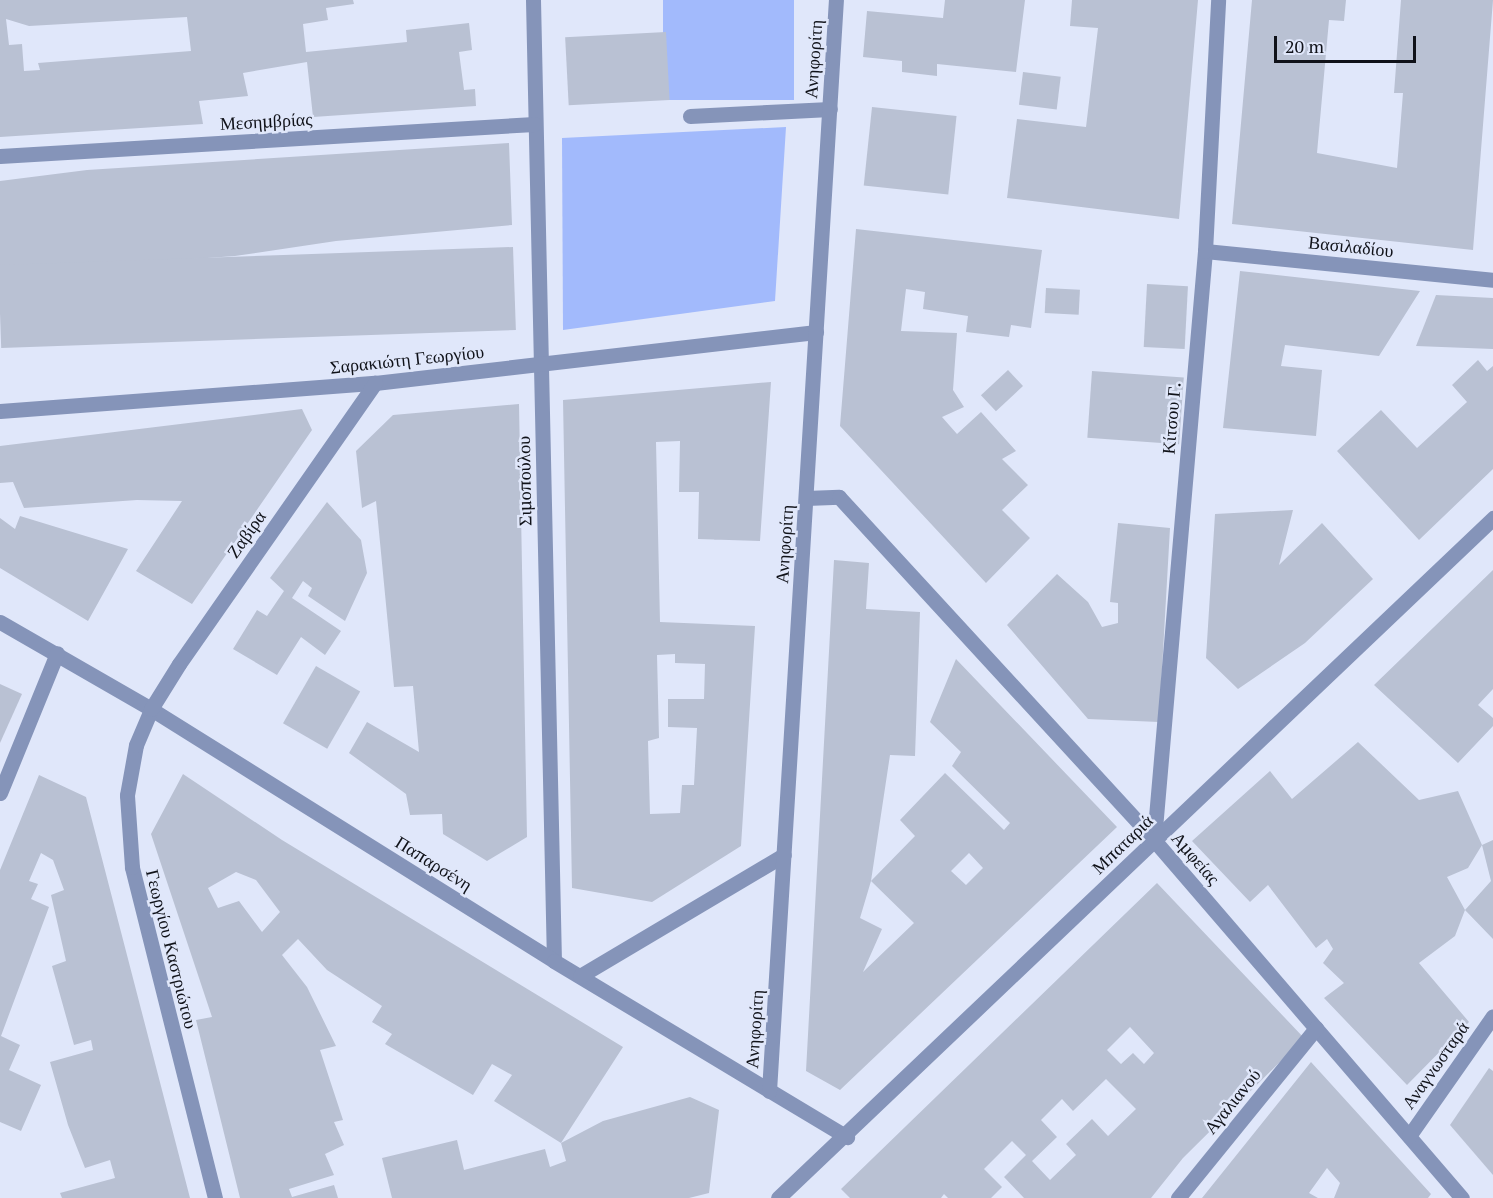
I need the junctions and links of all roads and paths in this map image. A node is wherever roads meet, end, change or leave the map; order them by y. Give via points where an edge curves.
1 (533, 0) edge
2 (836, 0) edge
3 (1218, 0) edge
4 (830, 109) junction
5 (690, 116) dead end
6 (534, 124) junction
7 (0, 156) edge
8 (1205, 251) junction
9 (1493, 280) edge
10 (816, 332) junction
11 (541, 364) junction
12 (375, 383) junction
13 (0, 411) edge
14 (806, 498) junction
15 (1493, 518) edge
16 (0, 622) edge
17 (57, 653) junction
18 (151, 709) junction
19 (0, 793) edge
20 (1154, 840) junction
21 (784, 855) junction
22 (554, 961) junction
23 (580, 976) junction
24 (1493, 1016) edge
25 (1316, 1028) junction
26 (769, 1091) junction
27 (1408, 1136) junction
28 (847, 1137) junction
29 (1457, 1196) edge
30 (215, 1198) edge
31 (778, 1198) edge
32 (1178, 1198) edge

1 - 6 street, Σιμοπούλου
2 - 4 street, Ανηφορίτη
3 - 8 street, Κίτσου Γ.
4 - 5 street
4 - 10 street, Ανηφορίτη
6 - 7 street, Μεσημβρίας
6 - 11 street, Σιμοπούλου
8 - 9 street, Βασιλαδίου
8 - 20 street, Κίτσου Γ.
10 - 11 street, Σαρακιώτη Γεωργίου
10 - 14 street, Ανηφορίτη
11 - 12 street, Σαρακιώτη Γεωργίου
11 - 22 street, Σιμοπούλου
12 - 13 street, Σαρακιώτη Γεωργίου
12 - 18 street, Ζαβίρα
14 - 20 street, Αμφείας via 839,497
14 - 21 street, Ανηφορίτη
15 - 20 street, Μπαταριά
16 - 17 street, Παπαρσένη
17 - 18 street, Παπαρσένη
17 - 19 street
18 - 22 street, Παπαρσένη
18 - 30 street, Γεωργίου Καστριώτου via 136,745 128,795 132,867
20 - 25 street, Αμφείας
20 - 28 street, Μπαταριά
21 - 23 street
21 - 26 street, Ανηφορίτη
22 - 23 street, Παπαρσένη
23 - 26 street, Παπαρσένη
24 - 27 street, Αναγνωσταρά
25 - 27 street, Αμφείας
25 - 32 street, Αγαλιανού
26 - 28 street, Παπαρσένη
27 - 29 street, Αμφείας
28 - 31 street, Μπαταριά

